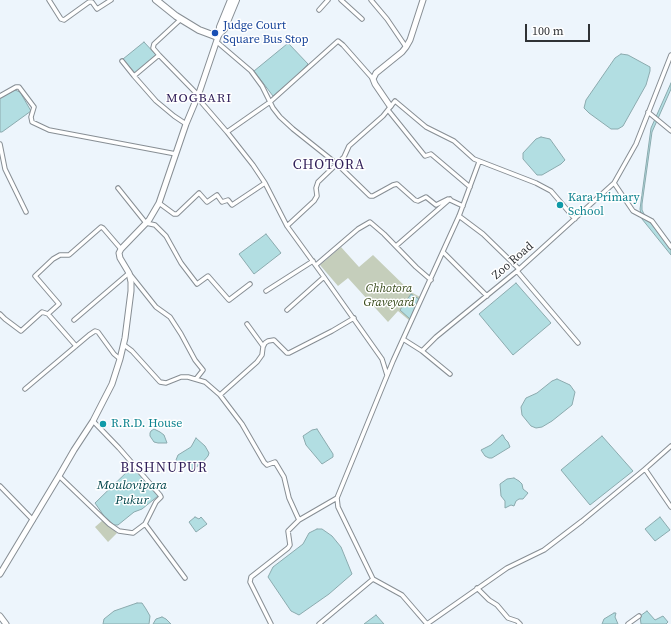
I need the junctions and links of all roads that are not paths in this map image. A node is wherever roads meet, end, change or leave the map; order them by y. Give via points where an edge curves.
1 (49, 0) edge
2 (111, 0) edge
3 (156, 0) edge
4 (328, 0) edge
5 (341, 0) edge
6 (371, 0) edge
7 (423, 0) edge
8 (233, 1) edge
9 (319, 10) dead end
10 (181, 19) junction
11 (362, 19) dead end
12 (219, 34) junction
13 (217, 42) junction
14 (406, 47) junction
15 (159, 55) junction
16 (671, 55) edge
17 (122, 61) dead end
18 (134, 76) junction
19 (373, 79) junction
20 (199, 94) junction
21 (0, 96) edge
22 (384, 97) junction
23 (395, 101) junction
24 (270, 102) junction
25 (202, 103) junction
26 (194, 106) junction
27 (389, 108) junction
28 (648, 112) junction
29 (186, 124) junction
30 (671, 131) edge
31 (227, 132) junction
32 (0, 144) edge
33 (176, 154) junction
34 (479, 162) junction
35 (337, 164) junction
36 (265, 183) junction
37 (614, 183) junction
38 (470, 187) junction
39 (118, 188) dead end
40 (450, 200) junction
41 (159, 203) junction
42 (463, 206) junction
43 (26, 212) dead end
44 (458, 216) junction
45 (575, 219) junction
46 (146, 224) junction
47 (287, 226) junction
48 (396, 246) junction
49 (671, 247) edge
50 (121, 249) junction
51 (443, 252) junction
52 (313, 261) junction
53 (316, 266) junction
54 (518, 270) junction
55 (130, 273) junction
56 (324, 277) junction
57 (431, 280) junction
58 (250, 284) dead end
59 (266, 291) dead end
60 (487, 296) junction
61 (287, 310) dead end
62 (0, 314) edge
63 (48, 314) junction
64 (354, 318) junction
65 (74, 320) dead end
66 (247, 324) dead end
67 (404, 339) junction
68 (578, 343) dead end
69 (124, 345) junction
70 (76, 346) junction
71 (263, 346) junction
72 (422, 351) junction
73 (120, 359) junction
74 (382, 359) junction
75 (394, 361) junction
76 (450, 374) dead end
77 (387, 376) junction
78 (196, 379) junction
79 (25, 389) dead end
80 (220, 395) junction
81 (93, 421) junction
82 (671, 446) edge
83 (645, 469) junction
84 (59, 476) junction
85 (0, 486) edge
86 (338, 498) junction
87 (671, 507) edge
88 (33, 520) junction
89 (299, 520) junction
90 (146, 524) junction
91 (0, 574) edge
92 (186, 578) dead end
93 (373, 579) junction
94 (477, 588) junction
95 (0, 616) edge
96 (639, 616) dead end
97 (6, 624) edge
98 (271, 624) edge
99 (319, 624) edge
100 (427, 624) edge
101 (520, 624) edge
102 (628, 624) edge

1 - 2 street via 64,20 89,2 97,9
3 - 10 highway
4 - 9 street
5 - 11 street
6 - 14 street
7 - 14 street
8 - 12 highway
10 - 12 highway via 211,35
10 - 15 street via 154,44 153,48
12 - 13 street
13 - 20 street
13 - 24 street via 251,71
14 - 19 street via 376,73
15 - 18 street
15 - 20 street
16 - 28 street, Zoo Road
17 - 18 street
18 - 29 street via 156,101
19 - 22 street
19 - 24 street via 338,41
20 - 25 street
20 - 26 street
21 - 33 street via 16,86 19,87 34,106 32,122 49,130
22 - 23 street
22 - 27 street
23 - 27 street
23 - 34 street via 426,127 454,141
24 - 31 street
24 - 35 street via 293,129
25 - 26 street
25 - 31 street
26 - 29 street
27 - 35 street via 349,146
27 - 38 street via 425,156 431,154
28 - 30 street
28 - 37 street, Zoo Road via 636,144
29 - 33 street
31 - 36 street
32 - 43 street via 5,170
33 - 41 street
34 - 38 street
34 - 45 street via 551,191
35 - 40 street via 370,196 397,184 418,201 426,198 436,205
35 - 47 street via 318,182 314,201
36 - 41 street via 232,205 228,200 222,202 217,195 207,202 199,193 177,214
36 - 47 street
37 - 45 street, Zoo Road
37 - 49 street via 635,212 651,220
38 - 42 street
39 - 46 street
40 - 42 street
40 - 48 street
41 - 46 street
42 - 44 street
44 - 51 street
44 - 54 street via 483,234
45 - 54 street, Zoo Road
46 - 50 street
46 - 58 street via 155,225 166,236 181,263 197,284 208,276 229,300
47 - 52 street
48 - 53 street via 369,222
48 - 57 street
50 - 55 street via 119,256
50 - 63 street via 102,227 68,255 60,255 53,259 35,277 59,304
51 - 57 street
51 - 60 street
52 - 53 street
52 - 59 street
53 - 56 street
54 - 60 street, Zoo Road
54 - 68 street
55 - 65 street
55 - 69 street via 132,282
55 - 78 street via 156,307 170,317 195,360 204,370
56 - 61 street
56 - 64 street
57 - 67 street
60 - 72 street, Zoo Road
62 - 63 street via 21,331 42,312
63 - 70 street
64 - 71 street via 289,354 274,340
64 - 74 street
66 - 71 street
67 - 72 street
67 - 75 street
69 - 73 street
69 - 78 street via 163,384 188,377
70 - 73 street via 97,331
70 - 79 street
71 - 80 street via 262,355 257,362
72 - 76 street
73 - 81 street via 112,384
74 - 75 street
74 - 77 street
75 - 77 street
77 - 86 street
78 - 80 street via 209,384
80 - 89 street via 242,424 264,462 267,465 275,462 284,477 289,498
81 - 84 street
81 - 90 street via 160,495
82 - 83 street
83 - 87 street
83 - 94 street via 544,550 507,568
84 - 88 street
84 - 90 street via 119,532 133,533
85 - 88 street
86 - 89 street
86 - 93 street via 338,507
88 - 91 street
89 - 98 street via 288,532 288,548 250,579
90 - 92 street
93 - 99 street
93 - 100 street via 402,595
94 - 100 street
94 - 101 street via 508,618
95 - 97 street
96 - 102 street

